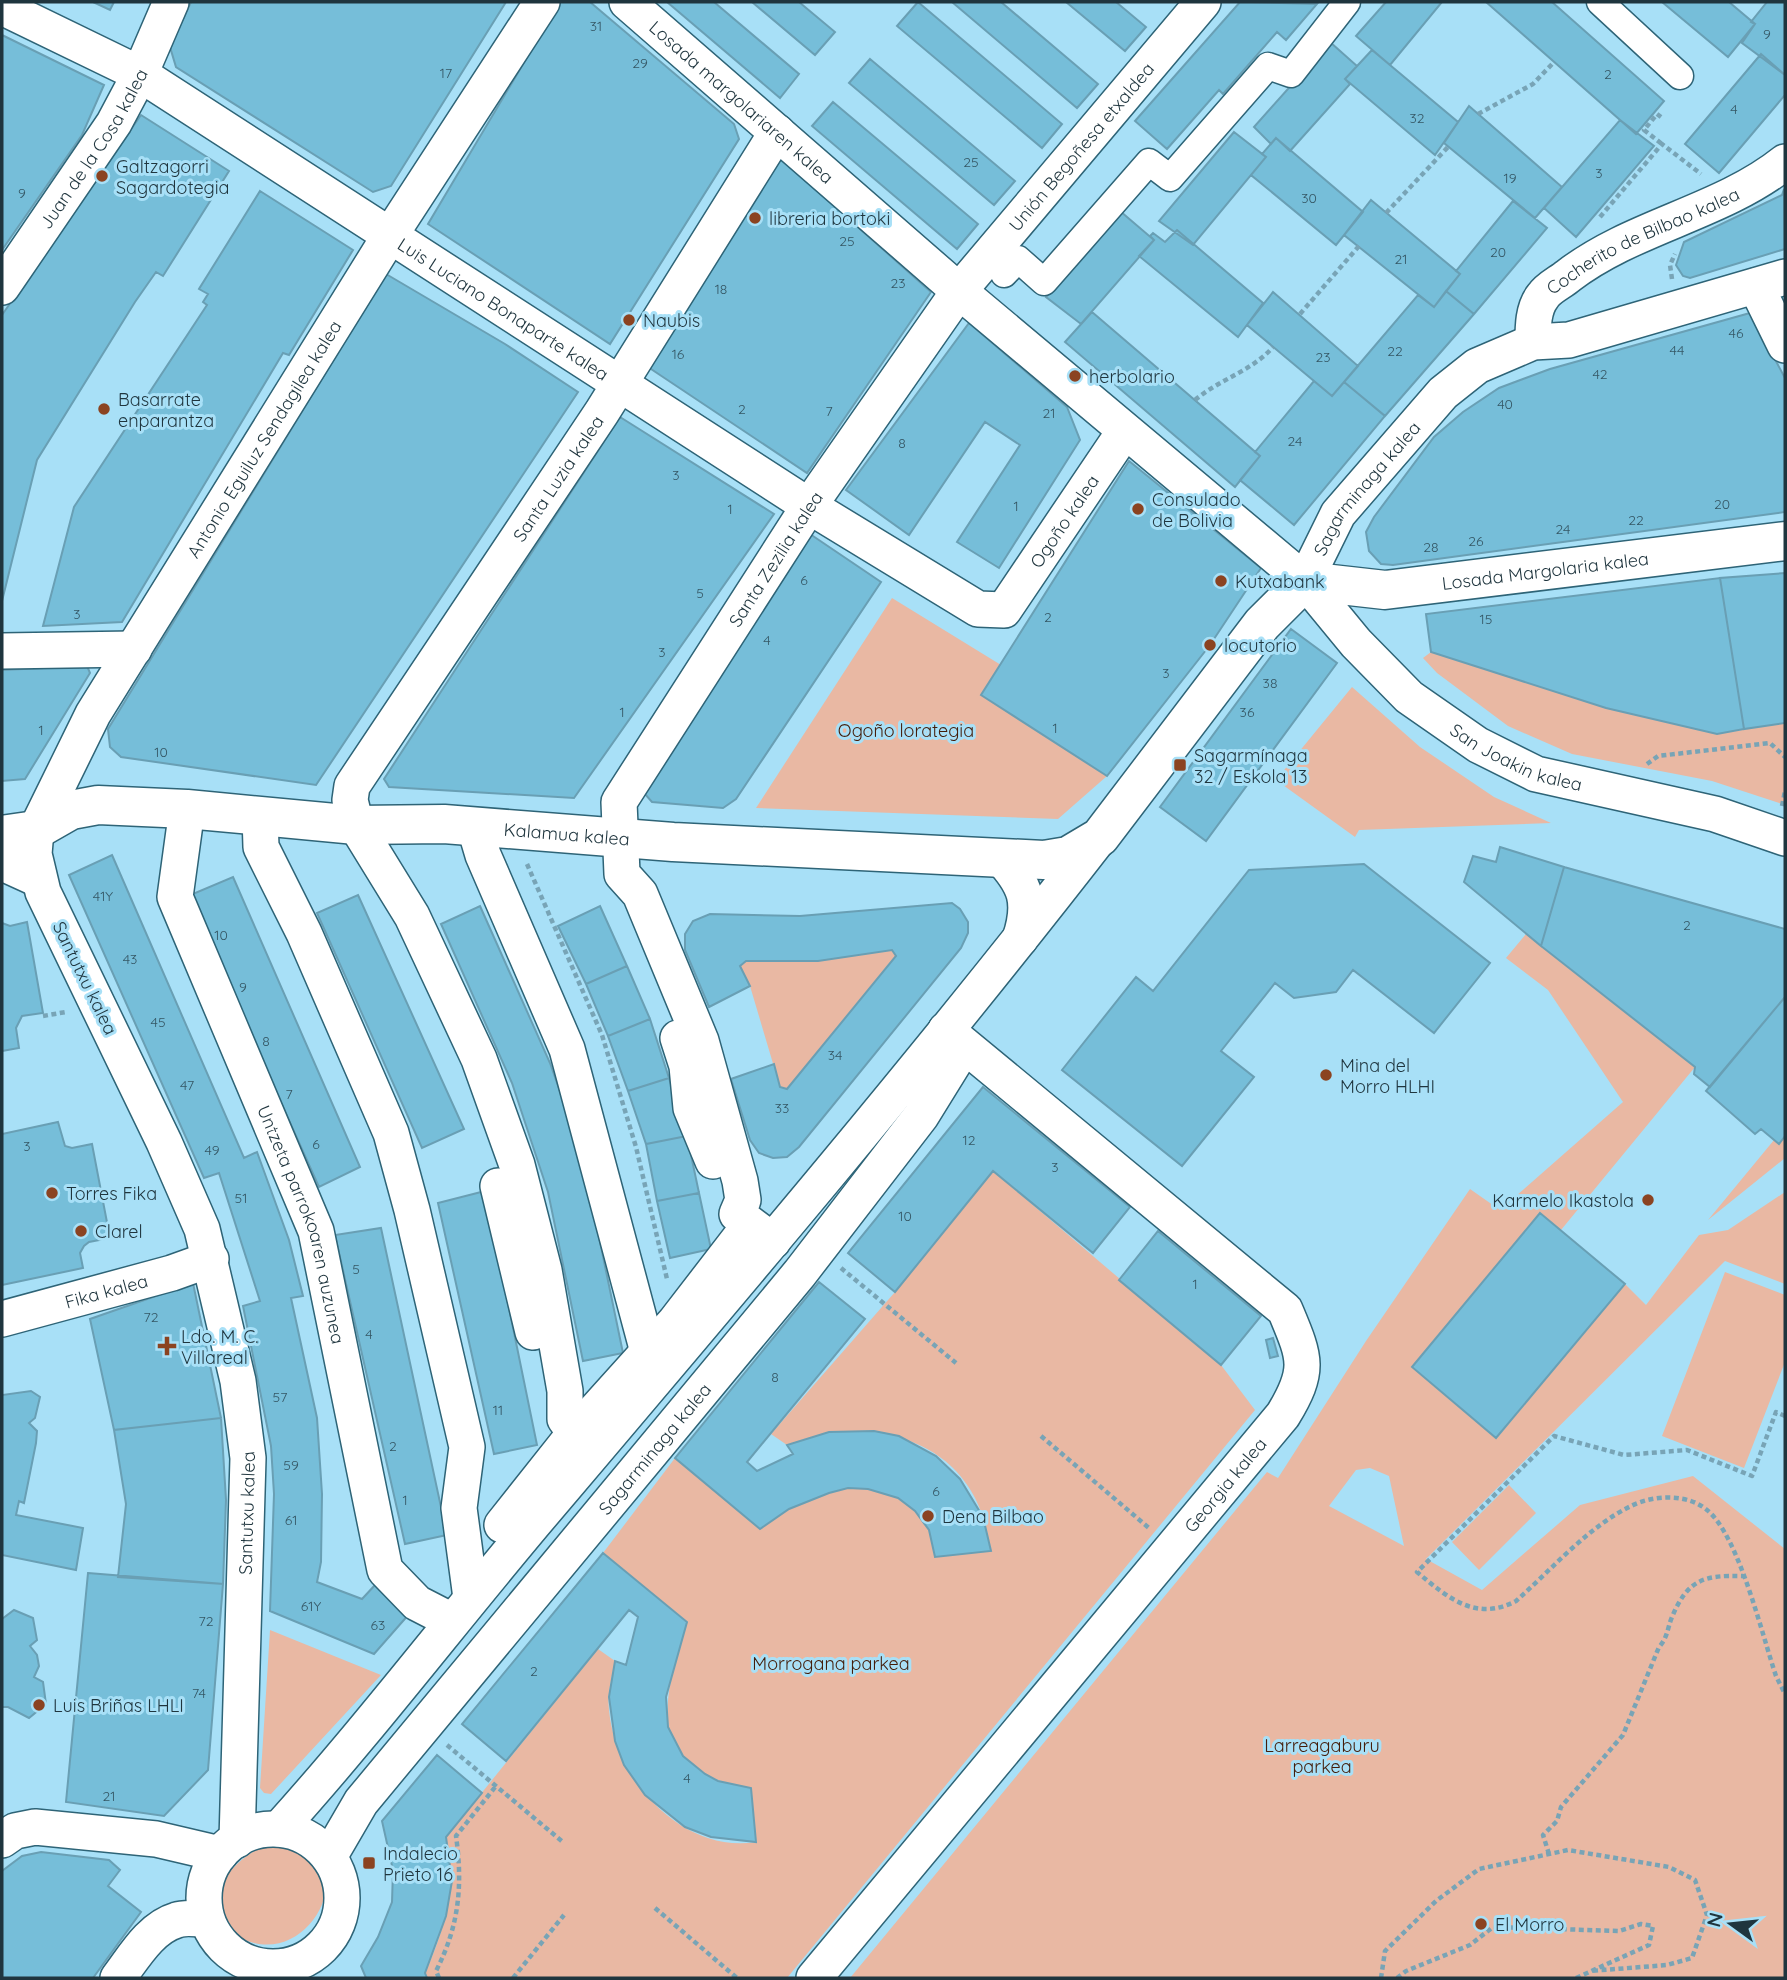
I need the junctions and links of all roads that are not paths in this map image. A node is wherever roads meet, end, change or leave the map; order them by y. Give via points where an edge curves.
1 (172, 2) edge
2 (542, 2) edge
3 (627, 2) edge
4 (1203, 2) edge
5 (1347, 2) edge
6 (1600, 2) edge
7 (2, 7) edge
8 (140, 74) junction
9 (1680, 76) dead end
10 (777, 132) junction
11 (1785, 162) edge
12 (389, 237) junction
13 (1004, 274) dead end
14 (1770, 282) edge
15 (2, 287) edge
16 (959, 291) junction
17 (1533, 342) junction
18 (1785, 345) edge
19 (620, 383) junction
20 (1124, 432) junction
21 (809, 506) junction
22 (1785, 541) edge
23 (1305, 581) junction
24 (1004, 610) joint
25 (134, 649) junction
26 (2, 651) edge
27 (187, 809) junction
28 (356, 825) junction
29 (475, 828) junction
30 (19, 832) edge
31 (261, 832) junction
32 (1100, 837) junction
33 (1785, 838) edge
34 (621, 856) junction
35 (1000, 856) junction
36 (2, 861) edge
37 (40, 885) junction
38 (1019, 942) junction
39 (946, 1030) junction
40 (753, 1227) junction
41 (211, 1259) junction
42 (2, 1320) edge
43 (648, 1352) junction
44 (570, 1426) junction
45 (457, 1594) junction
46 (279, 1829) junction
47 (2, 1840) edge
48 (229, 1847) junction
49 (329, 1857) junction
50 (205, 1919) junction
51 (322, 1965) edge
52 (268, 1973) edge
53 (118, 1978) edge
54 (814, 1978) edge

1 - 8 street, Juan de la Cosa kalea
2 - 12 street, Antonio Eguiluz Sendagilea kalea
3 - 10 street, Losada margolariaren kalea
4 - 16 street, Unión Begoñesa etxaldea
5 - 13 street via 1291,74 1268,66 1170,178 1149,162 1044,282 1018,260
6 - 9 street
7 - 8 street, Luis Luciano Bonaparte kalea
8 - 12 street, Luis Luciano Bonaparte kalea
8 - 15 street, Juan de la Cosa kalea via 114,123
10 - 16 street, Losada margolariaren kalea
10 - 19 street, Santa Luzia kalea
11 - 17 street, Cocherito de Bilbao kalea via 1700,211 1581,266 1542,296 1534,318
12 - 19 street, Luis Luciano Bonaparte kalea
12 - 25 street, Antonio Eguiluz Sendagilea kalea
14 - 17 street, Sagarminaga kalea via 1569,340
14 - 18 street
16 - 20 street, Losada margolariaren kalea
16 - 21 street, Santa Zezilia kalea
17 - 23 street, Sagarminaga kalea via 1477,366 1443,393 1338,514
19 - 21 street, Luis Luciano Bonaparte kalea
19 - 28 street, Santa Luzia kalea via 352,786
20 - 23 street, Losada margolariaren kalea
20 - 24 street, Ogoño kalea
21 - 24 street, Luis Luciano Bonaparte kalea via 978,609
21 - 34 street, Santa Zezilia kalea via 619,802
22 - 23 street, Losada Margolaria kalea via 1385,590
23 - 32 street, Sagarminaga kalea via 1262,624
23 - 33 street, San Joakin kalea via 1409,697 1478,745 1536,774 1715,814
25 - 26 street
25 - 30 street, Antonio Eguiluz Sendagilea kalea
27 - 30 street, Kalamua kalea via 98,805 71,810
27 - 31 street, Kalamua kalea
27 - 45 street, Untzeta parrokoaren auzunea via 175,897 316,1231 385,1570 417,1603
28 - 29 street, Kalamua kalea
28 - 31 street, Kalamua kalea
28 - 44 street via 412,916 480,1059 517,1165 544,1270
29 - 34 street, Kalamua kalea
29 - 43 street via 567,1049
30 - 37 street, Antonio Eguiluz Sendagilea kalea via 34,854
31 - 45 street via 391,1133 467,1447 459,1508
32 - 35 street, Kalamua kalea via 1068,856 1044,860
32 - 38 street, Sagarminaga kalea
34 - 35 street, Kalamua kalea
34 - 40 street via 701,1041
35 - 38 street, Sagarminaga kalea via 1024,888 1028,915
36 - 37 street
37 - 41 street, Santutxu kalea via 164,1142
38 - 39 street, Sagarminaga kalea
39 - 40 street, Sagarminaga kalea
39 - 49 street, Sagarminaga kalea via 955,1061 921,1116 800,1273 361,1802
39 - 54 street, Georgia kalea via 1285,1310 1304,1356 1298,1390 1283,1415
40 - 43 street
40 - 45 street, Sagarminaga kalea
41 - 42 street, Fika kalea
41 - 48 street, Santutxu kalea via 238,1381 248,1458
43 - 44 street
44 - 45 street
45 - 46 street, Sagarminaga kalea via 330,1773
46 - 48 street via 253,1832
46 - 49 street via 311,1840
47 - 48 street via 15,1831 35,1827
48 - 50 street via 210,1871 204,1894
49 - 51 street via 342,1896 340,1917
50 - 52 street via 229,1951
50 - 53 street via 177,1920 156,1933
51 - 52 street via 293,1964

